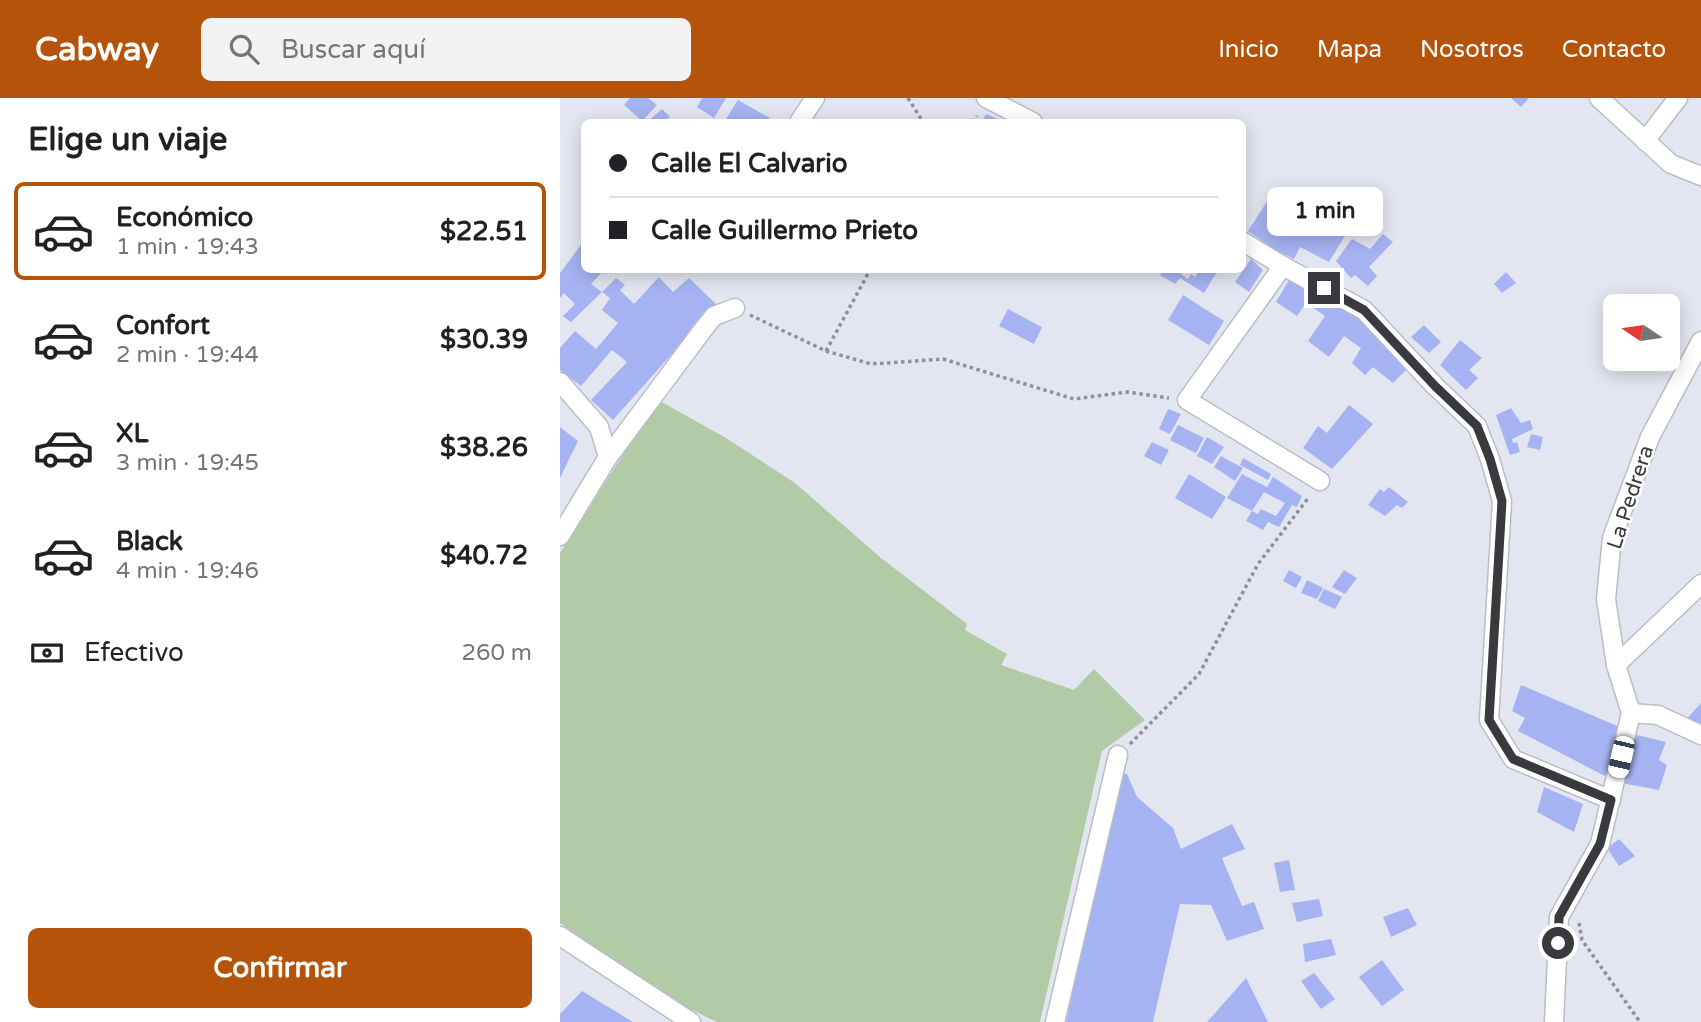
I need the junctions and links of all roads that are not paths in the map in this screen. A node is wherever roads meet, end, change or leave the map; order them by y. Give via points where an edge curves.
1 (815, 98) edge
2 (986, 98) edge
3 (1599, 98) edge
4 (1678, 98) edge
5 (801, 119) edge
6 (1027, 119) edge
7 (1645, 141) junction
8 (1701, 176) edge
9 (1246, 243) edge
10 (1283, 266) junction
11 (735, 308) road end
12 (1701, 341) edge
13 (560, 382) edge
14 (608, 457) junction
15 (1321, 481) road end
16 (560, 536) edge
17 (1701, 584) edge
18 (1616, 665) junction
19 (1631, 713) junction
20 (1701, 735) edge
21 (1118, 755) road end
22 (1611, 800) junction
23 (560, 936) edge
24 (691, 1022) edge
25 (1055, 1022) edge
26 (1554, 1022) edge

1 - 5 street
2 - 6 street
3 - 7 street
4 - 7 street
7 - 8 street via 1671,164
9 - 10 street
10 - 15 street via 1187,400
10 - 22 street via 1364,310 1477,426 1502,501 1489,720 1513,759
11 - 14 street via 714,316
12 - 18 street, La Pedrera via 1650,437 1612,538 1606,599
13 - 14 street via 599,427
14 - 16 street
17 - 18 street
18 - 19 street, La Pedrera
19 - 20 street via 1658,715
19 - 22 street
21 - 25 street
22 - 26 street via 1600,844 1559,917
23 - 24 street

